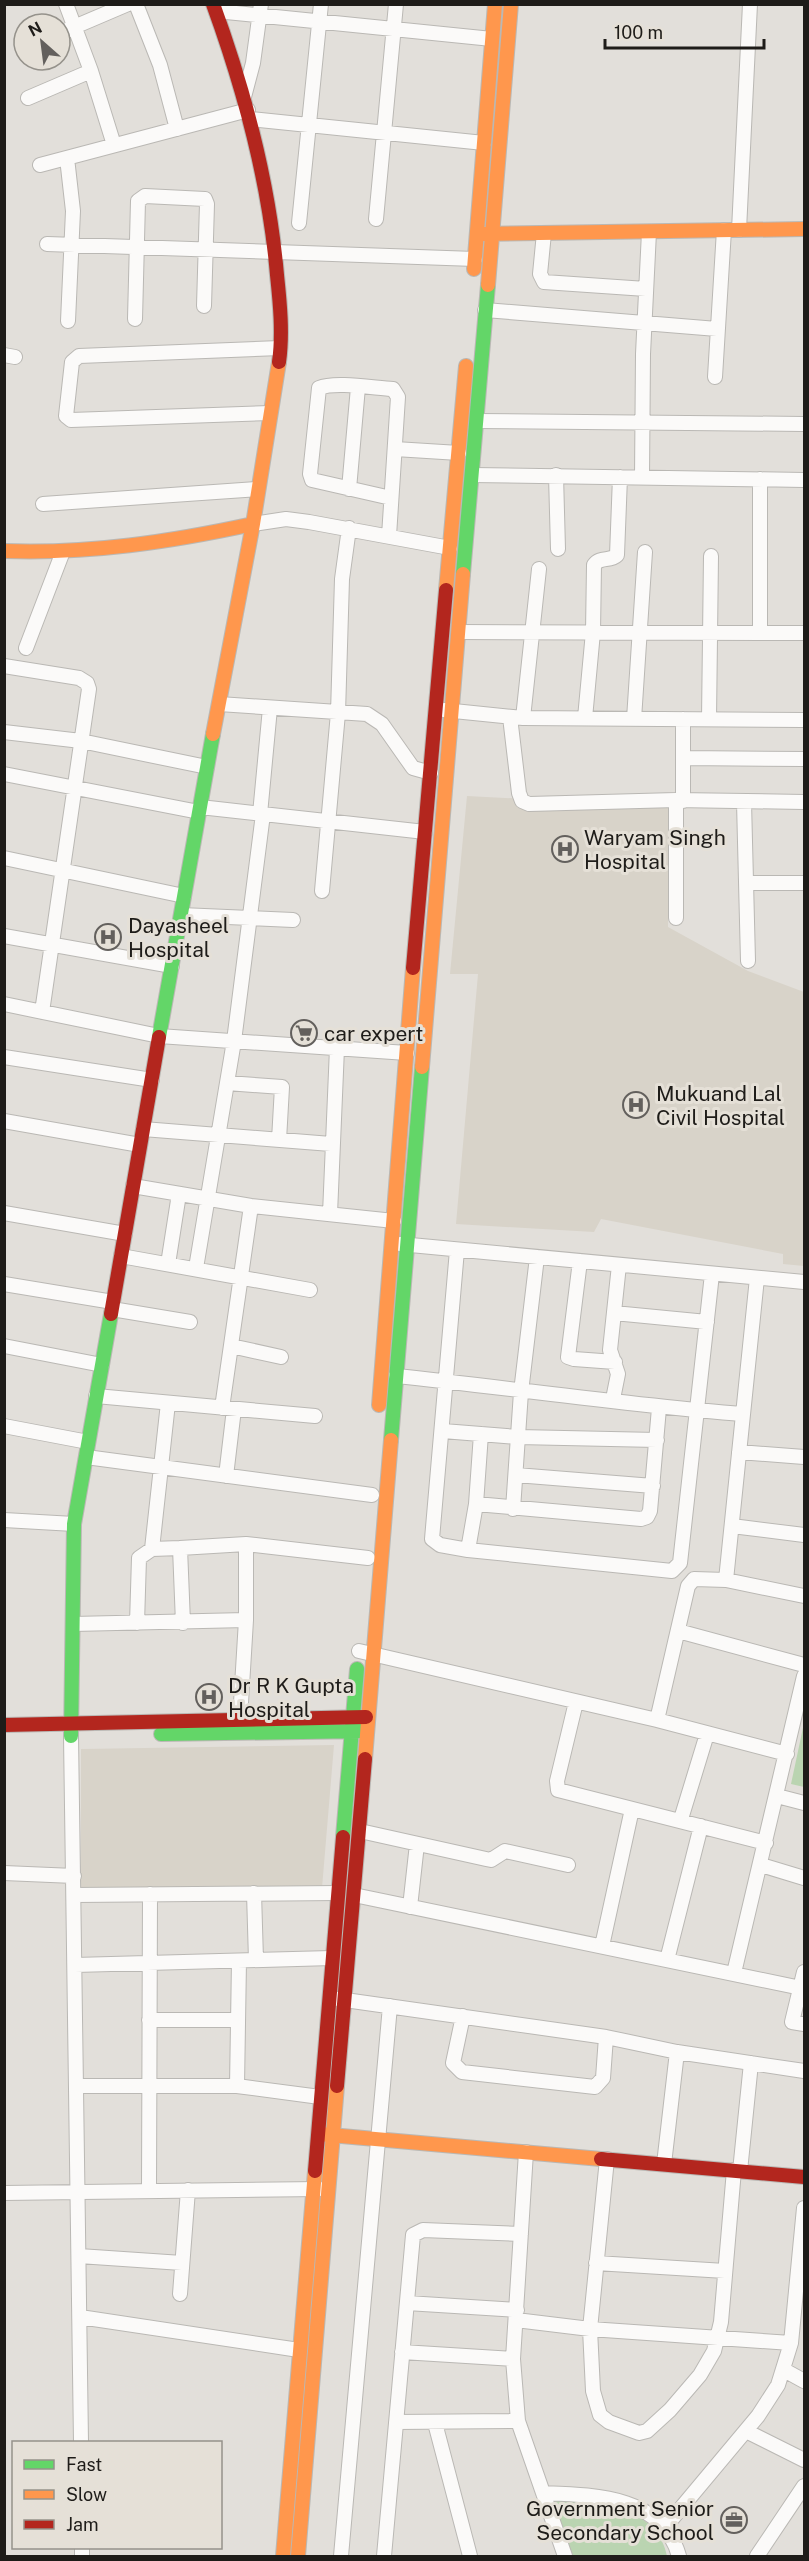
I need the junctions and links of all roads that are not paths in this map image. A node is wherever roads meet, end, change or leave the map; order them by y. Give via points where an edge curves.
1 (66, 4) edge
2 (128, 4) edge
3 (136, 4) edge
4 (321, 4) edge
5 (396, 4) edge
6 (495, 4) edge
7 (511, 4) edge
8 (750, 4) edge
9 (221, 8) edge
10 (260, 10) edge
11 (319, 23) junction
12 (75, 27) junction
13 (72, 28) edge
14 (394, 31) junction
15 (492, 39) junction
16 (91, 71) junction
17 (28, 98) dead end
18 (248, 108) junction
19 (310, 125) junction
20 (177, 129) junction
21 (384, 133) junction
22 (484, 143) junction
23 (114, 145) junction
24 (67, 158) junction
25 (40, 165) dead end
26 (376, 219) dead end
27 (299, 223) dead end
28 (804, 229) edge
29 (724, 230) junction
30 (739, 230) junction
31 (649, 231) junction
32 (544, 233) junction
33 (477, 234) junction
34 (492, 234) junction
35 (46, 244) dead end
36 (73, 245) junction
37 (138, 247) junction
38 (205, 249) junction
39 (275, 251) junction
40 (475, 259) junction
41 (473, 282) dead end
42 (646, 289) junction
43 (204, 306) dead end
44 (485, 310) junction
45 (135, 319) dead end
46 (68, 321) dead end
47 (645, 323) junction
48 (717, 329) junction
49 (280, 348) junction
50 (467, 350) dead end
51 (715, 377) dead end
52 (358, 387) junction
53 (270, 413) junction
54 (477, 421) junction
55 (642, 423) junction
56 (804, 424) edge
57 (395, 449) junction
58 (459, 453) junction
59 (472, 475) junction
60 (555, 475) junction
61 (620, 477) junction
62 (642, 477) junction
63 (760, 479) junction
64 (804, 480) edge
65 (258, 489) junction
66 (349, 489) junction
67 (391, 498) junction
68 (43, 504) dead end
69 (253, 524) junction
70 (349, 528) junction
71 (389, 536) junction
72 (450, 548) junction
73 (558, 549) dead end
74 (4, 551) edge
75 (645, 552) dead end
76 (62, 554) junction
77 (711, 556) dead end
78 (539, 569) dead end
79 (459, 632) junction
80 (532, 632) junction
81 (593, 632) junction
82 (639, 633) junction
83 (710, 633) junction
84 (760, 633) junction
85 (804, 633) edge
86 (26, 648) dead end
87 (4, 666) edge
88 (219, 704) junction
89 (270, 708) junction
90 (436, 709) junction
91 (338, 712) junction
92 (452, 712) junction
93 (516, 717) junction
94 (585, 718) junction
95 (634, 719) junction
96 (683, 719) junction
97 (709, 719) junction
98 (804, 720) edge
99 (4, 732) edge
100 (81, 741) junction
101 (683, 758) junction
102 (804, 759) edge
103 (207, 767) junction
104 (430, 773) junction
105 (4, 774) edge
106 (74, 786) junction
107 (680, 800) junction
108 (744, 802) junction
109 (804, 802) edge
110 (199, 809) junction
111 (262, 814) junction
112 (328, 822) junction
113 (425, 832) junction
114 (4, 858) edge
115 (61, 870) junction
116 (746, 883) junction
117 (804, 883) edge
118 (322, 891) dead end
119 (184, 896) junction
120 (181, 915) junction
121 (249, 918) junction
122 (676, 918) dead end
123 (293, 920) dead end
124 (4, 936) edge
125 (51, 943) junction
126 (748, 961) dead end
127 (172, 966) junction
128 (4, 1004) edge
129 (42, 1012) junction
130 (159, 1036) junction
131 (234, 1041) junction
132 (337, 1048) junction
133 (407, 1053) junction
134 (4, 1056) edge
135 (152, 1080) junction
136 (227, 1083) junction
137 (4, 1120) edge
138 (143, 1130) junction
139 (219, 1135) junction
140 (279, 1140) junction
141 (331, 1144) junction
142 (140, 1145) junction
143 (133, 1186) junction
144 (179, 1194) junction
145 (209, 1199) junction
146 (251, 1206) junction
147 (4, 1213) edge
148 (330, 1214) junction
149 (394, 1221) junction
150 (125, 1234) junction
151 (392, 1244) junction
152 (407, 1245) junction
153 (457, 1250) junction
154 (121, 1256) junction
155 (537, 1257) junction
156 (580, 1261) junction
157 (168, 1264) junction
158 (619, 1265) junction
159 (196, 1268) junction
160 (712, 1274) junction
161 (242, 1276) junction
162 (758, 1278) junction
163 (804, 1282) edge
164 (4, 1284) edge
165 (310, 1290) dead end
166 (112, 1305) junction
167 (614, 1313) junction
168 (190, 1322) dead end
169 (707, 1322) junction
170 (4, 1346) edge
171 (231, 1346) junction
172 (281, 1357) dead end
173 (615, 1362) junction
174 (102, 1365) junction
175 (396, 1376) junction
176 (445, 1381) junction
177 (521, 1392) junction
178 (96, 1396) junction
179 (613, 1399) junction
180 (168, 1403) junction
181 (228, 1408) junction
182 (659, 1408) junction
183 (697, 1411) junction
184 (742, 1414) junction
185 (379, 1415) dead end
186 (315, 1416) dead end
187 (4, 1426) edge
188 (442, 1431) junction
189 (481, 1434) junction
190 (518, 1437) junction
191 (657, 1440) junction
192 (88, 1442) junction
193 (376, 1450) dead end
194 (740, 1452) junction
195 (86, 1457) junction
196 (804, 1457) edge
197 (162, 1466) junction
198 (516, 1475) junction
199 (226, 1476) junction
200 (653, 1486) junction
201 (372, 1496) junction
202 (476, 1504) junction
203 (513, 1509) junction
204 (4, 1520) edge
205 (74, 1524) junction
206 (732, 1526) junction
207 (804, 1535) edge
208 (246, 1544) junction
209 (180, 1548) junction
210 (152, 1549) junction
211 (468, 1550) junction
212 (368, 1558) junction
213 (726, 1580) junction
214 (804, 1596) edge
215 (362, 1617) dead end
216 (246, 1620) junction
217 (137, 1623) junction
218 (183, 1623) junction
219 (73, 1624) junction
220 (678, 1631) junction
221 (359, 1646) joint
222 (373, 1655) junction
223 (804, 1665) edge
224 (804, 1676) edge
225 (576, 1702) junction
226 (240, 1719) junction
227 (657, 1720) junction
228 (352, 1724) junction
229 (367, 1724) junction
230 (4, 1725) edge
231 (71, 1731) junction
232 (707, 1734) junction
233 (4, 1736) edge
234 (787, 1754) junction
235 (777, 1796) junction
236 (804, 1803) edge
237 (632, 1809) junction
238 (681, 1819) junction
239 (701, 1826) junction
240 (360, 1831) junction
241 (766, 1843) junction
242 (417, 1844) junction
243 (568, 1865) dead end
244 (761, 1865) junction
245 (4, 1873) edge
246 (74, 1876) junction
247 (804, 1878) edge
248 (254, 1893) junction
249 (338, 1893) junction
250 (150, 1894) junction
251 (75, 1895) junction
252 (354, 1895) junction
253 (410, 1906) junction
254 (602, 1946) junction
255 (332, 1958) junction
256 (256, 1960) junction
257 (667, 1960) junction
258 (239, 1961) junction
259 (150, 1963) junction
260 (75, 1965) junction
261 (804, 1972) edge
262 (734, 1973) junction
263 (801, 1988) junction
264 (328, 1999) junction
265 (344, 1999) junction
266 (390, 2006) junction
267 (463, 2016) junction
268 (149, 2020) junction
269 (238, 2020) junction
270 (804, 2024) edge
271 (606, 2037) junction
272 (676, 2052) junction
273 (751, 2063) junction
274 (804, 2071) edge
275 (77, 2086) junction
276 (149, 2086) junction
277 (237, 2086) junction
278 (320, 2097) junction
279 (317, 2134) junction
280 (333, 2136) junction
281 (376, 2139) junction
282 (526, 2152) junction
283 (607, 2159) junction
284 (664, 2164) junction
285 (737, 2171) junction
286 (804, 2177) edge
287 (312, 2189) junction
288 (329, 2189) junction
289 (189, 2190) junction
290 (149, 2191) junction
291 (78, 2192) junction
292 (4, 2193) edge
293 (804, 2208) edge
294 (521, 2234) junction
295 (79, 2256) junction
296 (182, 2263) junction
297 (596, 2263) junction
298 (802, 2265) edge
299 (725, 2271) junction
300 (180, 2294) dead end
301 (406, 2303) junction
302 (517, 2315) junction
303 (80, 2317) junction
304 (799, 2324) edge
305 (590, 2329) junction
306 (717, 2339) junction
307 (791, 2343) junction
308 (299, 2350) junction
309 (402, 2352) junction
310 (513, 2359) junction
311 (784, 2370) junction
312 (804, 2381) edge
313 (396, 2421) junction
314 (518, 2421) junction
315 (435, 2423) junction
316 (746, 2431) junction
317 (81, 2441) edge
318 (804, 2460) edge
319 (804, 2486) edge
320 (543, 2493) junction
321 (666, 2526) junction
322 (283, 2556) edge
323 (297, 2556) edge
324 (341, 2556) edge
325 (384, 2556) edge
326 (470, 2556) edge
327 (565, 2556) edge
328 (679, 2556) edge
329 (757, 2556) edge

1 - 12 street
2 - 12 street
3 - 20 street via 160,66
4 - 11 street
5 - 14 street
6 - 15 main road
7 - 34 main road
8 - 30 street
9 - 10 street
9 - 18 main road
10 - 11 street
10 - 18 street
11 - 14 street
11 - 19 street
12 - 13 street
12 - 16 street
14 - 15 street
14 - 21 street
15 - 22 main road
16 - 17 street
16 - 23 street
18 - 19 street
18 - 20 street
18 - 39 main road
19 - 21 street
19 - 27 street
20 - 23 street
21 - 22 street
21 - 26 street
22 - 33 main road
23 - 24 street
24 - 25 street
24 - 36 street
28 - 30 main road
29 - 30 main road
29 - 31 main road
29 - 48 street
31 - 32 main road
31 - 42 street
32 - 34 main road
32 - 42 street via 540,274 544,282
33 - 34 main road
33 - 40 main road
34 - 44 main road
35 - 36 street
36 - 37 street
36 - 46 street
37 - 38 street
37 - 38 street via 140,198 201,197 207,204
37 - 45 street
38 - 39 street
38 - 43 street
39 - 40 street
39 - 49 main road
40 - 41 main road
42 - 47 street
44 - 47 street
44 - 54 main road
47 - 48 street
47 - 55 street
48 - 51 street
49 - 53 main road
49 - 53 street via 79,356 72,362 66,416 71,420
50 - 58 main road
52 - 57 street via 397,392
52 - 66 street
52 - 66 street via 325,385 316,393 312,480
53 - 65 main road
54 - 55 street
54 - 59 main road
55 - 56 street
55 - 62 street
57 - 58 street
57 - 67 street
58 - 72 main road
59 - 60 street
59 - 79 main road
60 - 61 street
60 - 73 street
61 - 62 street
61 - 81 street via 617,555 594,565
62 - 63 street
63 - 64 street
63 - 84 street
65 - 68 street
65 - 69 main road
66 - 67 street
67 - 71 street
69 - 70 street via 286,519
69 - 76 main road via 145,546
69 - 88 main road
70 - 71 street
70 - 91 street via 340,613
71 - 72 street
72 - 90 main road
74 - 76 main road
75 - 82 street
76 - 86 street
77 - 83 street
78 - 80 street
79 - 80 street
79 - 92 main road
80 - 81 street
80 - 93 street
81 - 82 street
81 - 94 street
82 - 83 street
82 - 95 street
83 - 84 street
83 - 97 street
84 - 85 street
87 - 100 street via 80,678 87,683
88 - 89 street
88 - 103 main road
89 - 91 street
89 - 111 street
90 - 92 street
90 - 104 main road
91 - 104 street via 375,717 413,768
91 - 112 street
92 - 93 street
92 - 152 main road
93 - 94 street
93 - 107 street via 522,801 529,804
94 - 95 street
95 - 96 street
96 - 97 street
96 - 101 street
97 - 98 street
99 - 100 street
100 - 103 street
100 - 106 street
101 - 102 street
101 - 107 street
103 - 110 main road
104 - 113 main road
105 - 106 street
106 - 110 street
106 - 115 street
107 - 108 street
107 - 122 street
108 - 109 street
108 - 116 street
110 - 111 street
110 - 119 main road
111 - 112 street
111 - 121 street
112 - 113 street
112 - 118 street
113 - 133 main road
114 - 115 street
115 - 119 street
115 - 125 street
116 - 117 street
116 - 126 street
119 - 120 main road
120 - 121 street
120 - 127 main road
121 - 123 street
121 - 131 street
124 - 125 street
125 - 127 street
125 - 129 street
127 - 130 main road
128 - 129 street
129 - 130 street
130 - 131 street
130 - 135 main road
131 - 132 street
131 - 136 street
132 - 133 street
132 - 141 street
133 - 149 main road
134 - 135 street
135 - 138 main road
136 - 139 street
136 - 140 street via 282,1087
137 - 142 street
138 - 139 street
138 - 142 main road
139 - 140 street
139 - 145 street
140 - 141 street
141 - 148 street
142 - 143 main road
143 - 144 street
143 - 150 main road
144 - 145 street
144 - 157 street
145 - 146 street
145 - 159 street
146 - 148 street
146 - 161 street
147 - 150 street
148 - 149 street
149 - 151 main road
150 - 154 main road
151 - 152 street
151 - 185 main road
152 - 153 street
152 - 175 main road
153 - 155 street
153 - 176 street
154 - 157 street
154 - 166 main road
155 - 156 street
155 - 177 street
156 - 158 street
156 - 173 street via 568,1356
157 - 159 street
158 - 160 street
158 - 167 street
159 - 161 street
160 - 162 street
160 - 169 street
161 - 165 street
161 - 171 street
162 - 163 street
162 - 184 street
164 - 166 street
166 - 168 street
166 - 174 main road
167 - 169 street
167 - 173 street via 610,1350
169 - 183 street
170 - 174 street
171 - 172 street
171 - 181 street
173 - 179 street via 618,1374
174 - 178 main road
175 - 176 street
175 - 222 main road
176 - 177 street
176 - 188 street
177 - 179 street
177 - 190 street
178 - 180 street
178 - 192 main road
179 - 182 street
180 - 181 street
180 - 197 street
181 - 186 street
181 - 199 street
182 - 183 street
182 - 191 street
183 - 184 street
183 - 211 street via 678,1568 672,1571
184 - 194 street
187 - 192 street
188 - 189 street
188 - 211 street via 432,1539 440,1545
189 - 190 street
189 - 202 street
190 - 191 street
190 - 198 street
191 - 200 street
192 - 195 main road
193 - 201 main road
194 - 196 street
194 - 206 street
195 - 197 street
195 - 205 main road
197 - 199 street
197 - 210 street
198 - 200 street
198 - 203 street
199 - 201 street
200 - 203 street via 650,1511 641,1519
201 - 212 main road
202 - 203 street
202 - 211 street
204 - 205 street
205 - 219 main road
206 - 207 street
206 - 213 street
208 - 209 street
208 - 212 street
208 - 216 street
209 - 210 street
209 - 218 street
210 - 217 street via 137,1564
212 - 215 main road
213 - 214 street
213 - 220 street via 699,1577 690,1582
216 - 218 street
216 - 226 street
217 - 218 street
217 - 219 street
219 - 231 main road
220 - 223 street
220 - 227 street
221 - 222 street
221 - 228 main road
222 - 225 street
222 - 229 main road
224 - 234 street
225 - 227 street
225 - 237 street via 556,1781 558,1790
226 - 228 main road
226 - 231 main road
227 - 232 street
228 - 229 main road
228 - 231 main road
228 - 249 main road
229 - 240 main road
230 - 231 main road
231 - 233 main road
231 - 246 street
232 - 234 street
232 - 238 street
234 - 235 street
235 - 236 street
235 - 241 street
237 - 238 street
237 - 254 street
238 - 239 street
239 - 241 street
239 - 257 street
240 - 242 street
240 - 252 main road
241 - 244 street
242 - 243 street via 486,1860 505,1851
242 - 253 street
244 - 247 street
244 - 262 street
245 - 246 street
246 - 251 street
248 - 249 street
248 - 250 street
248 - 256 street
249 - 255 main road
250 - 251 street
250 - 259 street
251 - 260 street
252 - 253 street
252 - 265 main road
253 - 254 street
254 - 257 street
255 - 256 street
255 - 264 main road
256 - 258 street
257 - 262 street
258 - 259 street
258 - 269 street
259 - 260 street
259 - 268 street
260 - 275 street
261 - 263 street
262 - 263 street
263 - 270 street via 792,2022
264 - 265 street
264 - 278 main road
265 - 266 street
265 - 280 main road
266 - 267 street
266 - 281 street
267 - 271 street
267 - 271 street via 453,2063 462,2072 595,2087 603,2078
268 - 269 street
268 - 276 street
269 - 277 street
271 - 272 street
272 - 273 street
272 - 284 street
273 - 274 street
273 - 285 street
275 - 276 street
275 - 291 street
276 - 277 street
276 - 290 street
277 - 278 street
278 - 279 main road
279 - 280 main road
279 - 287 main road
280 - 281 main road
280 - 288 main road
281 - 282 main road
281 - 324 street
282 - 283 main road
282 - 294 street
283 - 284 main road
283 - 297 street
284 - 285 main road
285 - 286 main road
285 - 299 street
287 - 288 street
287 - 289 street
287 - 308 main road
288 - 323 main road
289 - 290 street
289 - 296 street
290 - 291 street
291 - 292 street
291 - 295 street
293 - 298 street
294 - 301 street via 417,2231 412,2240
294 - 302 street
295 - 296 street
295 - 303 street
296 - 300 street
297 - 299 street
297 - 305 street
298 - 304 street
299 - 306 street
301 - 302 street
301 - 309 street
302 - 305 street
302 - 310 street
303 - 308 street
303 - 317 street
304 - 307 street
305 - 306 street
305 - 306 street via 594,2391 600,2415 639,2433 654,2425 700,2375
306 - 307 street
307 - 311 street
308 - 322 main road
309 - 310 street
309 - 313 street
310 - 314 street
311 - 312 street
311 - 316 street via 770,2401
313 - 315 street
313 - 325 street
314 - 315 street
314 - 320 street
315 - 326 street
316 - 318 street
316 - 321 street
319 - 329 street
320 - 321 street via 607,2497
320 - 327 street
321 - 328 street

